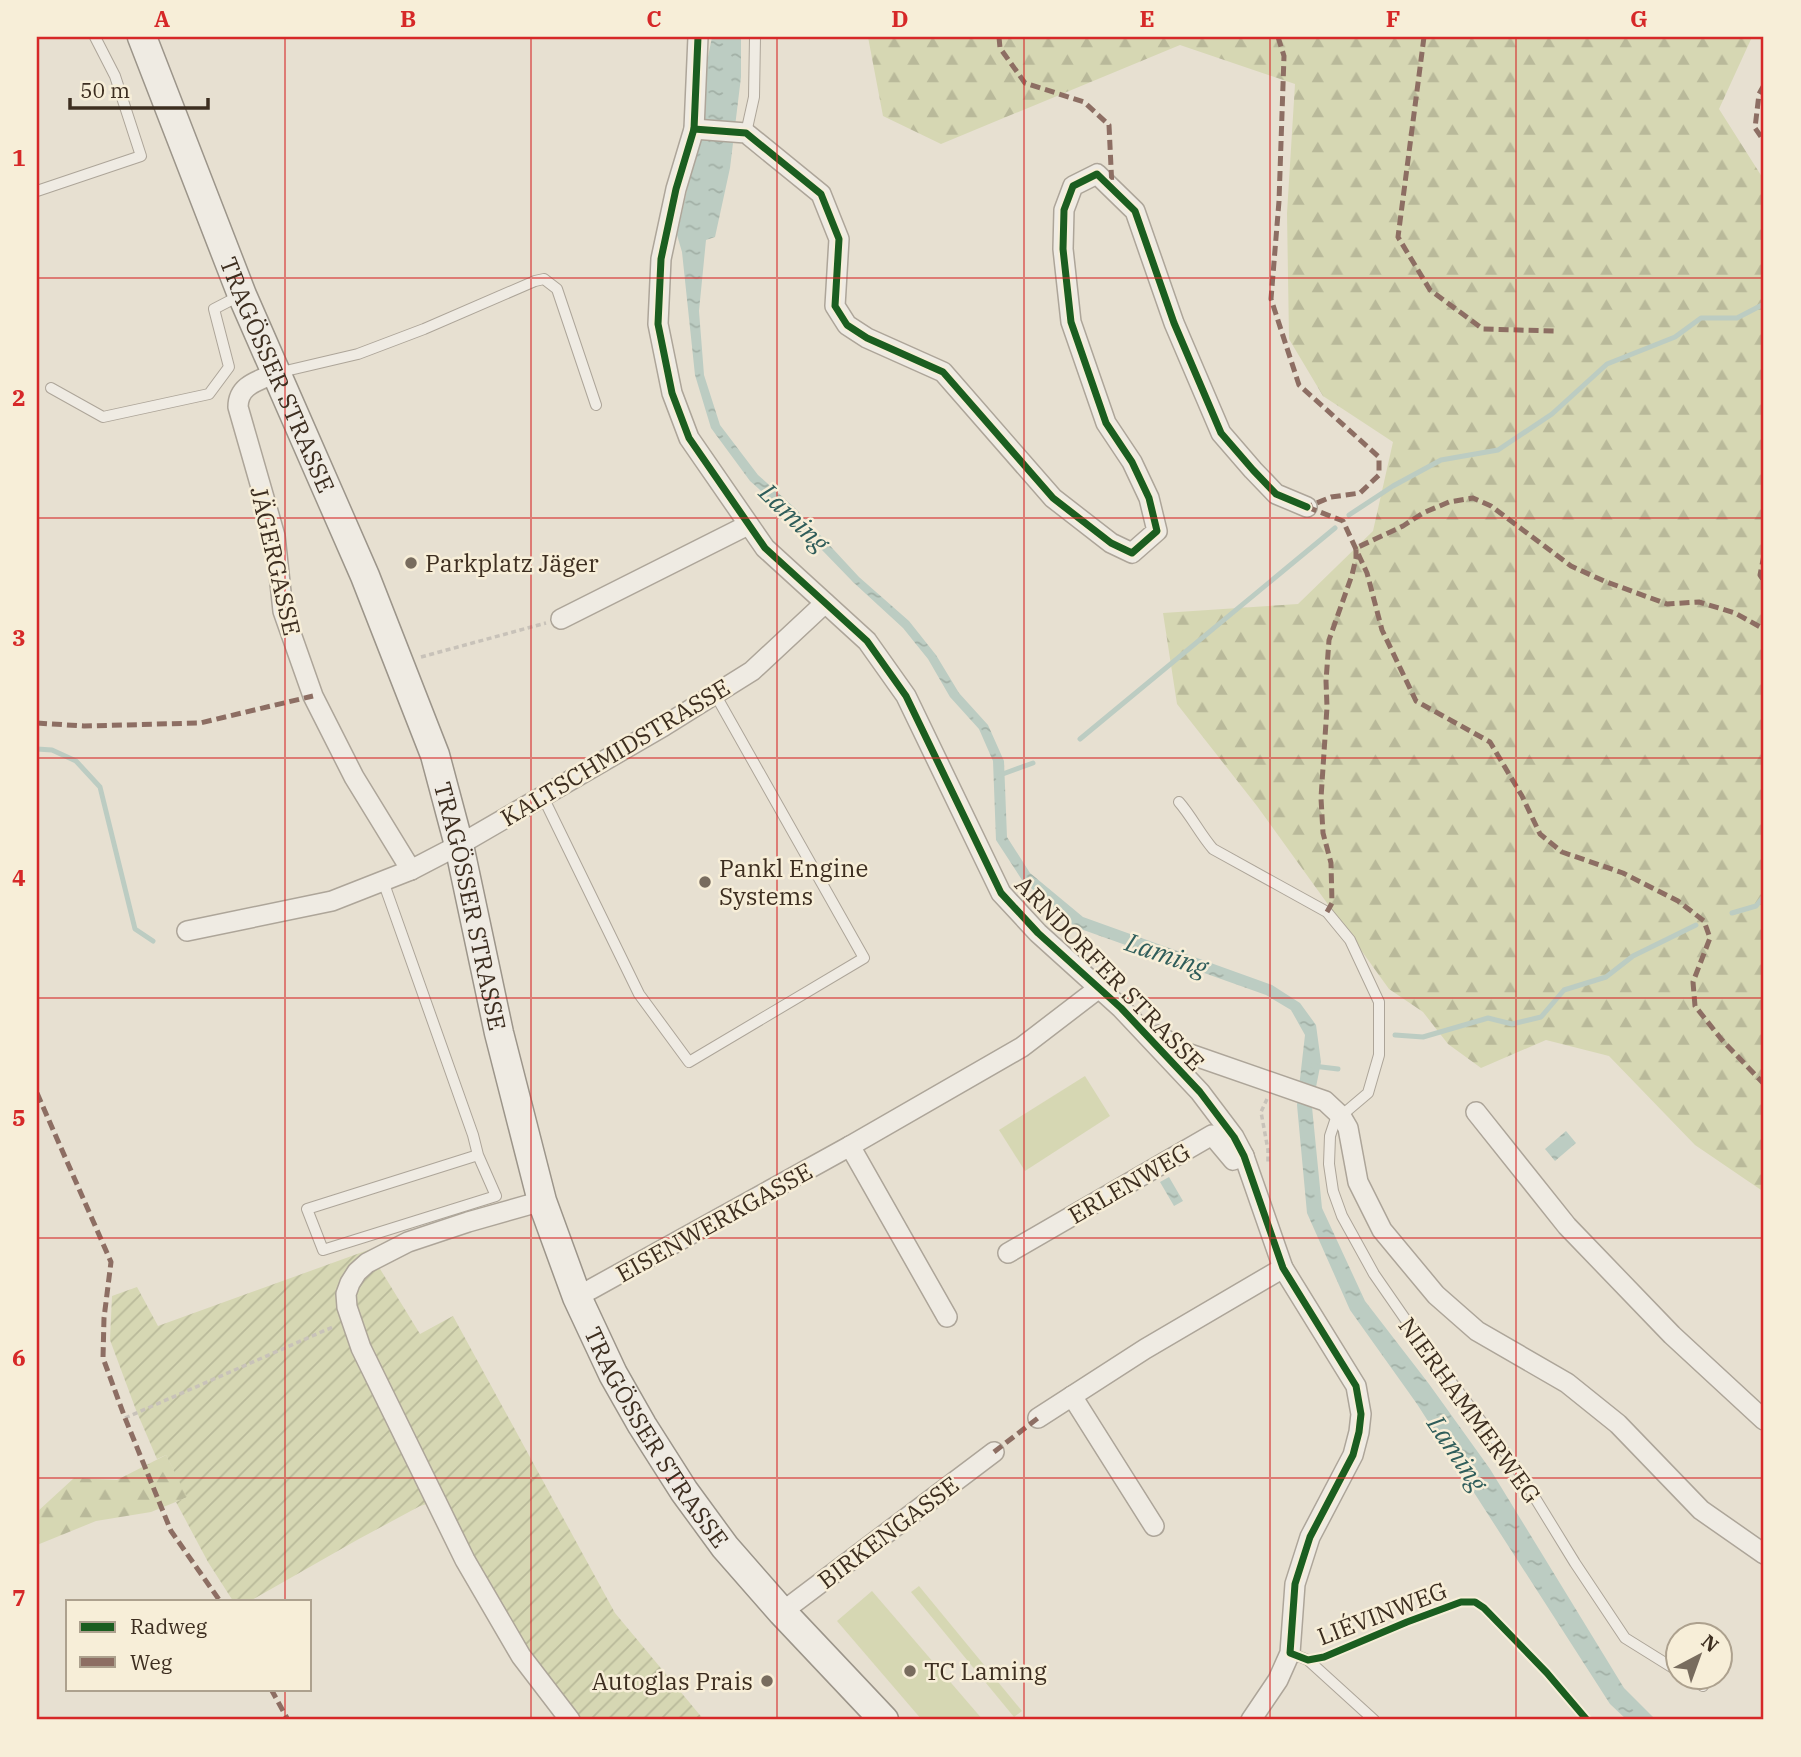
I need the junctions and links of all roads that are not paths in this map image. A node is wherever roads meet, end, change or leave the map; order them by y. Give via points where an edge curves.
1 (94, 37) edge
2 (142, 37) edge
3 (698, 37) edge
4 (755, 37) edge
5 (694, 129) junction
6 (746, 133) junction
7 (37, 191) edge
8 (242, 295) junction
9 (276, 373) junction
10 (51, 388) dead end
11 (596, 405) dead end
12 (1307, 507) dead end
13 (748, 525) junction
14 (825, 603) junction
15 (561, 619) road end
16 (715, 694) junction
17 (542, 795) junction
18 (1179, 802) dead end
19 (458, 845) junction
20 (411, 870) junction
21 (383, 881) junction
22 (187, 932) dead end
23 (1099, 988) junction
24 (1121, 1007) junction
25 (1476, 1112) dead end
26 (1341, 1116) junction
27 (850, 1146) junction
28 (478, 1155) junction
29 (1244, 1156) junction
30 (542, 1201) junction
31 (1008, 1253) dead end
32 (1283, 1268) junction
33 (577, 1297) junction
34 (947, 1317) dead end
35 (1072, 1396) junction
36 (1038, 1418) dead end
37 (1764, 1420) edge
38 (994, 1452) dead end
39 (1154, 1526) dead end
40 (1764, 1554) edge
41 (782, 1612) junction
42 (1290, 1653) junction
43 (1664, 1662) edge
44 (570, 1720) edge
45 (884, 1720) edge
46 (1251, 1720) edge
47 (1374, 1720) edge

1 - 7 lane via 116,76 141,156
2 - 8 main road, TRAGÖSSER STRASSE
3 - 5 street, ARNDORFER STRASSE
4 - 6 lane via 754,97
5 - 6 street
5 - 13 street, ARNDORFER STRASSE via 662,259 658,324 672,393 689,438
6 - 12 street via 821,194 839,240 835,306 847,325 943,372 1053,499 1132,553 1157,531 1149,498 1106,423 1071,322 1063,249 1064,210 1073,186 1097,174 1135,211 1174,323 1221,433 1276,494
8 - 9 main road, TRAGÖSSER STRASSE
8 - 10 lane via 214,309 229,367 209,394 103,417
9 - 11 lane via 358,354 544,279 558,289
9 - 19 main road, TRAGÖSSER STRASSE via 365,576 435,755
9 - 20 street, JÄGERGASSE via 247,386 238,398 238,407 275,536 283,611 313,696 354,778
13 - 14 street, ARNDORFER STRASSE via 765,548
13 - 15 street
14 - 16 street, KALTSCHMIDSTRASSE via 752,671
14 - 23 street, ARNDORFER STRASSE via 867,641 906,695 1001,893
16 - 17 street, KALTSCHMIDSTRASSE
16 - 17 lane via 864,958 689,1062 639,994
17 - 19 street, KALTSCHMIDSTRASSE
18 - 26 lane via 1213,849 1327,912 1350,940 1379,1002 1379,1055 1368,1093
19 - 20 street, KALTSCHMIDSTRASSE
19 - 30 main road, TRAGÖSSER STRASSE
20 - 21 street, KALTSCHMIDSTRASSE
21 - 22 street, KALTSCHMIDSTRASSE via 332,901
21 - 28 lane
23 - 24 street, ARNDORFER STRASSE
23 - 27 street, EISENWERKGASSE via 1022,1047
24 - 26 street via 1181,1051 1325,1101
24 - 29 street, ARNDORFER STRASSE via 1200,1092
25 - 37 street via 1567,1226 1672,1335
26 - 40 street via 1348,1128 1357,1182 1382,1230 1436,1295 1477,1331 1567,1383 1618,1424 1701,1510
26 - 43 lane, NIERHAMMERWEG via 1330,1136 1333,1191 1374,1274 1516,1467 1625,1638
27 - 33 street, EISENWERKGASSE
27 - 34 street
28 - 28 lane via 496,1196 323,1250 307,1209
29 - 31 street, ERLENWEG via 1233,1160 1212,1135
29 - 32 street, ARNDORFER STRASSE
30 - 33 main road, TRAGÖSSER STRASSE
30 - 44 street via 408,1242 357,1272 346,1294 361,1348 465,1560 521,1656
32 - 35 street
32 - 42 street, ARNDORFER STRASSE via 1356,1386 1361,1414 1353,1455 1310,1537 1295,1584
33 - 41 main road, TRAGÖSSER STRASSE via 613,1374 670,1469 725,1547
35 - 36 street
35 - 39 street
38 - 41 street, BIRKENGASSE
41 - 45 main road, TRAGÖSSER STRASSE
42 - 46 street, ARNDORFER STRASSE
42 - 47 lane via 1308,1660

